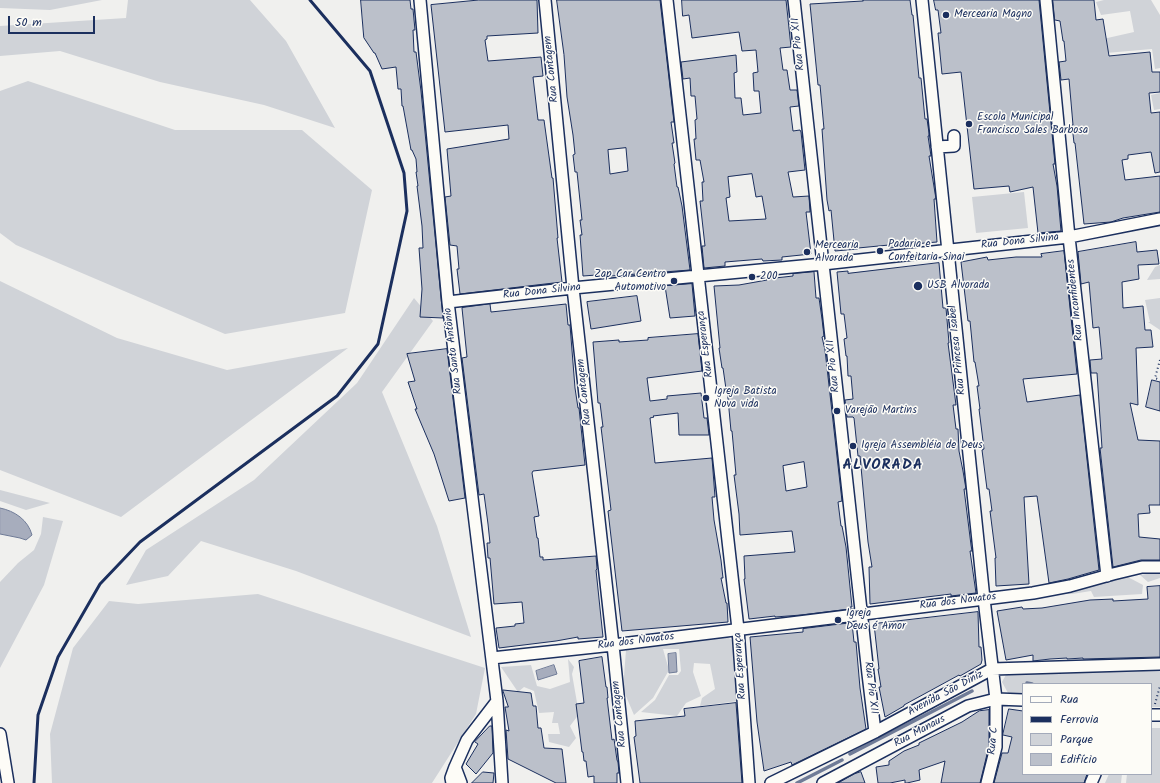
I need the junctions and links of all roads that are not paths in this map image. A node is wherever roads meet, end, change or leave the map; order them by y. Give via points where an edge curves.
1 (420, 0) edge
2 (545, 0) edge
3 (668, 0) edge
4 (794, 0) edge
5 (922, 0) edge
6 (1046, 0) edge
7 (954, 136) dead end
8 (937, 147) junction
9 (1160, 219) edge
10 (1069, 237) junction
11 (948, 250) junction
12 (823, 264) junction
13 (698, 276) junction
14 (573, 288) junction
15 (448, 302) junction
16 (1160, 567) edge
17 (1107, 576) junction
18 (984, 599) junction
19 (861, 613) junction
20 (738, 629) junction
21 (613, 645) junction
22 (492, 658) junction
23 (1160, 664) edge
24 (992, 669) junction
25 (996, 699) junction
26 (1022, 700) edge
27 (497, 701) junction
28 (875, 732) junction
29 (0, 734) edge
30 (455, 767) junction
31 (8, 783) edge
32 (452, 783) edge
33 (461, 783) edge
34 (502, 783) edge
35 (627, 783) edge
36 (749, 783) edge
37 (771, 783) edge
38 (823, 783) edge
39 (987, 783) edge

1 - 15 street, Rua Santo Antônio
2 - 14 street, Rua Contagem
3 - 13 street, Rua Esperança
4 - 12 street, Rua Pio XII
5 - 8 street, Rua Princesa Isabel
6 - 10 street, Rua Inconfidentes
7 - 8 street via 954,146
8 - 11 street, Rua Princesa Isabel
9 - 10 street, Rua Dona Silvina
10 - 11 street, Rua Dona Silvina
10 - 17 street, Rua Inconfidentes
11 - 12 street, Rua Dona Silvina
11 - 18 street, Rua Princesa Isabel
12 - 13 street, Rua Dona Silvina
12 - 19 street, Rua Pio XII
13 - 14 street, Rua Dona Silvina
13 - 20 street, Rua Esperança
14 - 15 street, Rua Dona Silvina
14 - 21 street, Rua Contagem
15 - 22 street, Rua Santo Antônio
16 - 17 street, Rua dos Novatos via 1142,567
17 - 18 street, Rua dos Novatos via 1070,586
18 - 19 street, Rua dos Novatos
18 - 24 street, Rua Princesa Isabel
19 - 20 street, Rua dos Novatos
19 - 28 street, Rua Pio XII
20 - 21 street, Rua dos Novatos
20 - 36 street, Rua Esperança
21 - 22 street, Rua dos Novatos
21 - 35 street, Rua Contagem
22 - 27 street, Rua Santo Antônio
23 - 24 street, Avenida São Diniz
24 - 25 street, Rua Princesa Isabel
24 - 28 street, Avenida São Diniz
25 - 26 street, Rua Manaus
25 - 38 street, Rua Manaus via 968,706
25 - 39 street, Rua C via 996,747
27 - 30 street via 467,740
27 - 34 street, Rua Santo Antônio
28 - 37 street, Avenida São Diniz
29 - 31 street
30 - 32 street
30 - 33 street

